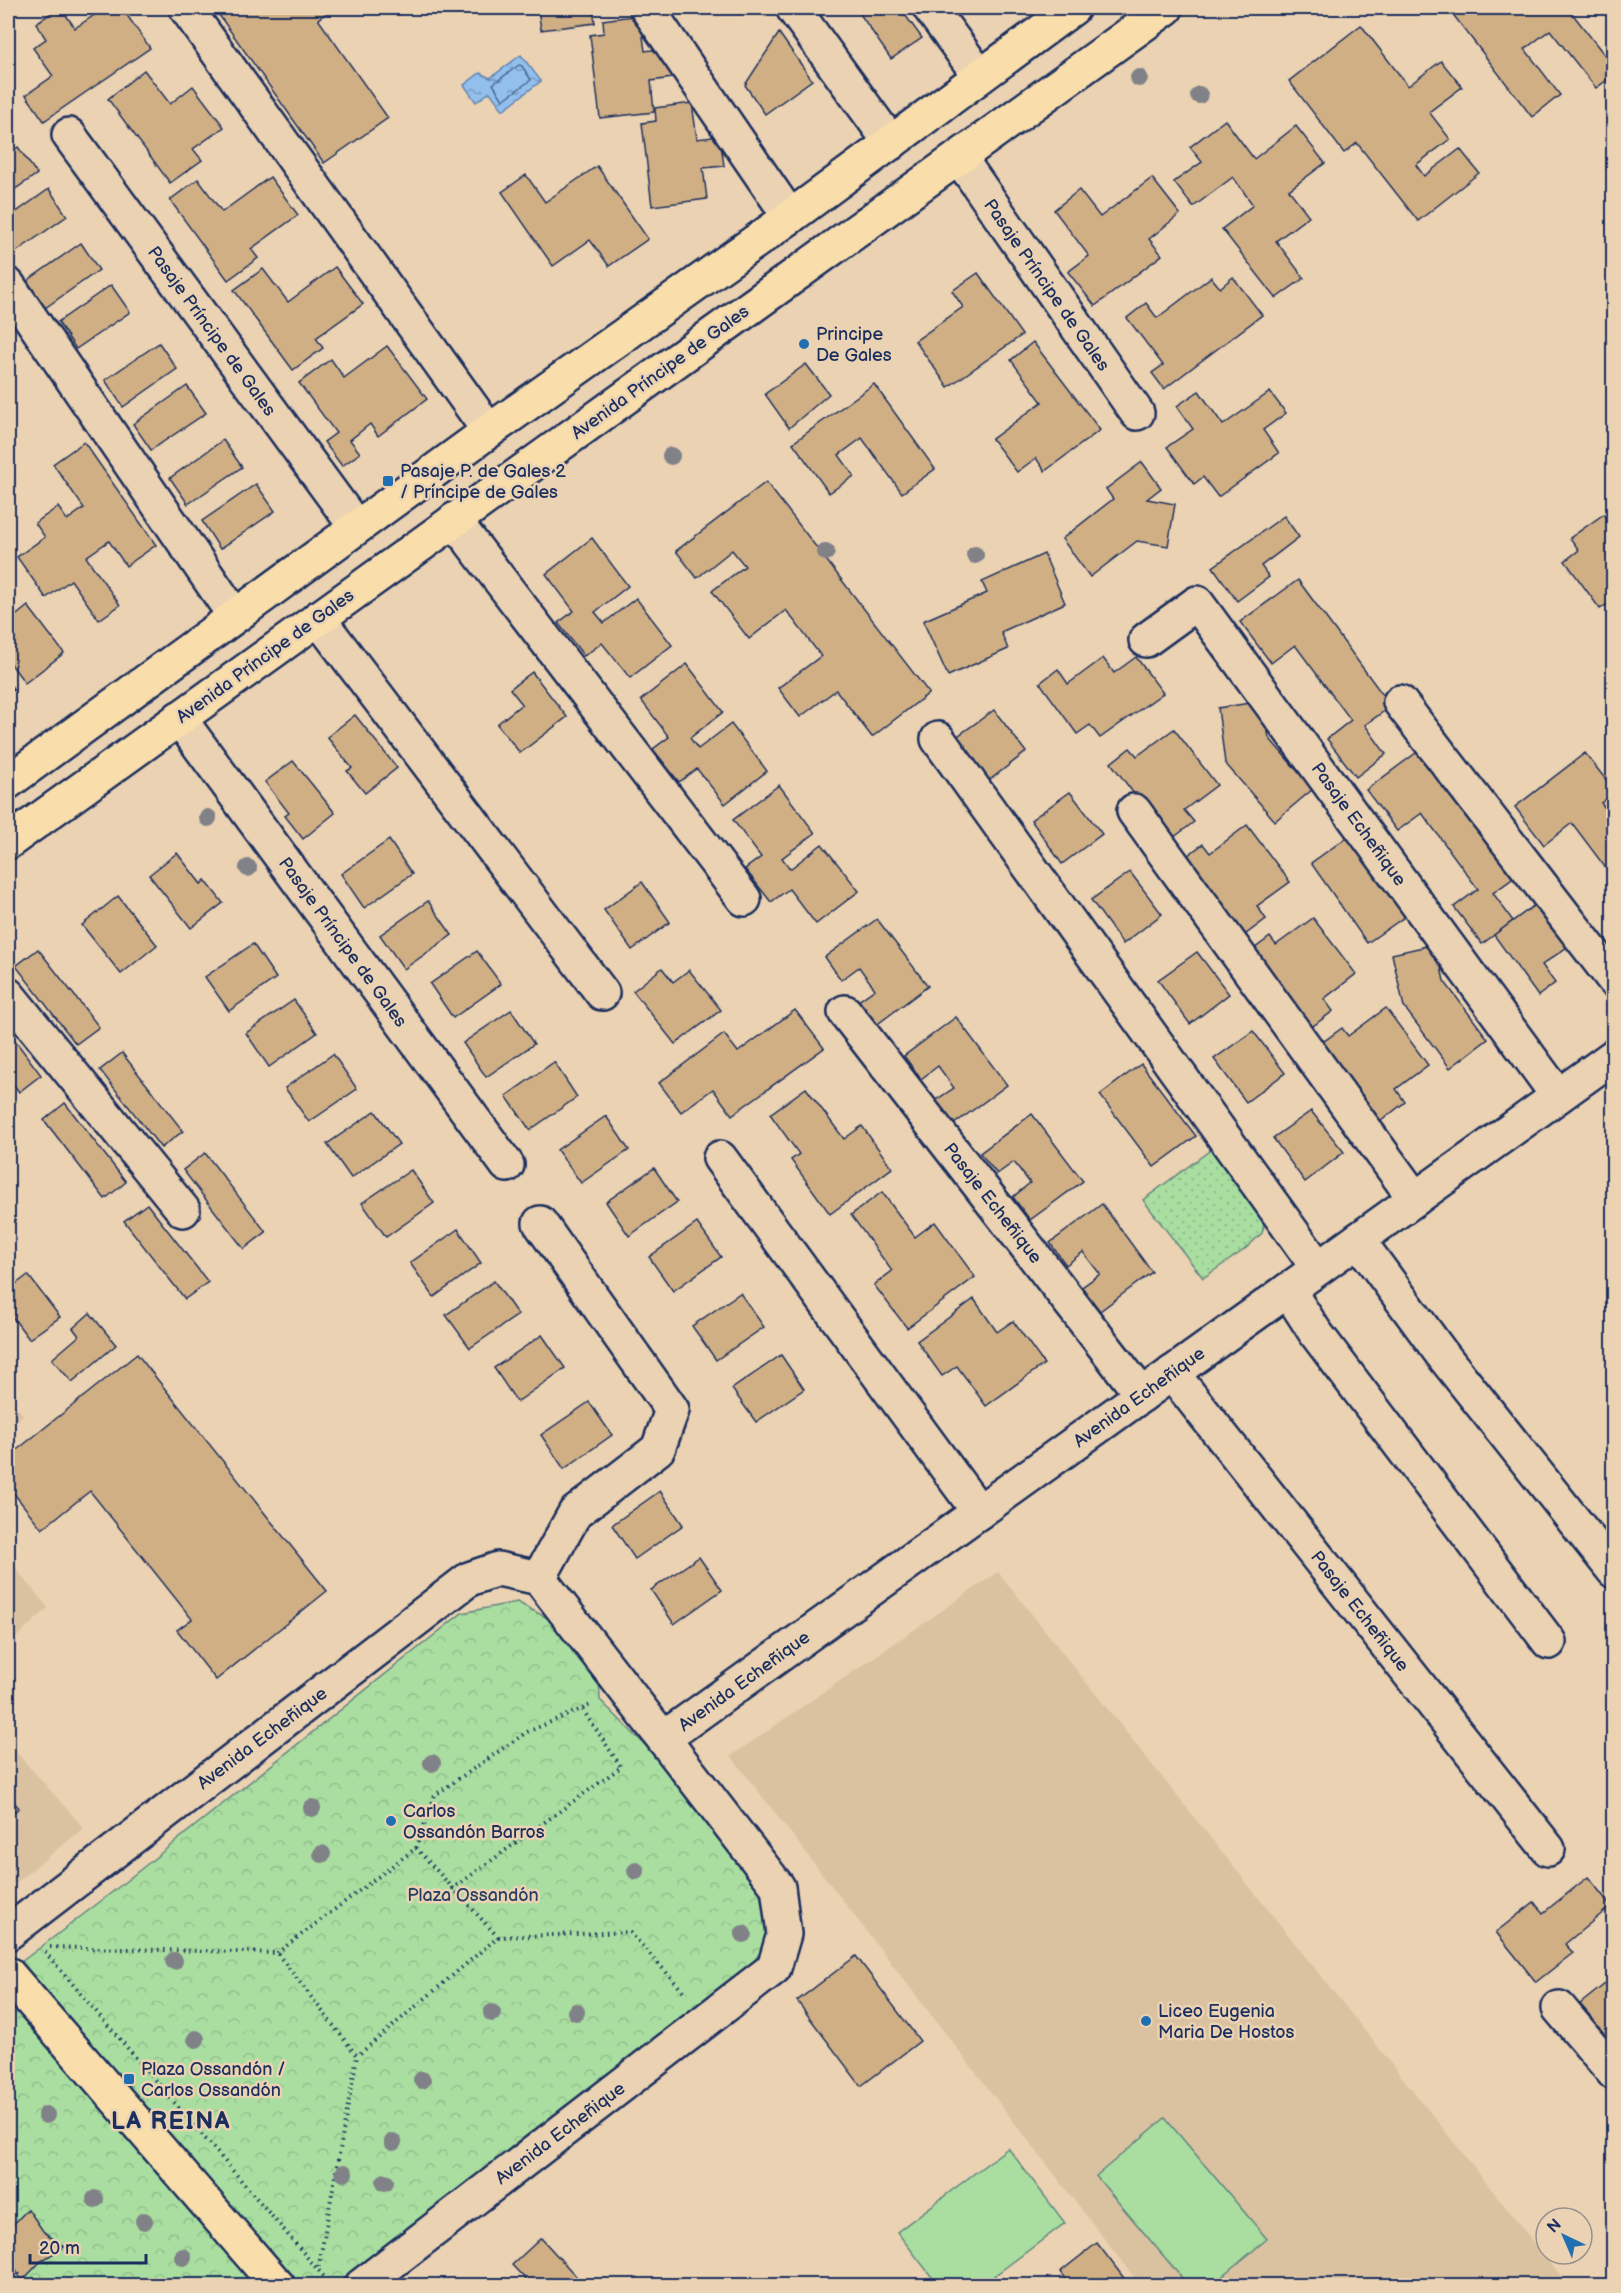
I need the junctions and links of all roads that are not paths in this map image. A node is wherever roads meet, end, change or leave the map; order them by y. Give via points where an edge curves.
1 (186, 8) edge
2 (647, 8) edge
3 (794, 8) edge
4 (930, 8) edge
5 (1073, 8) edge
6 (1166, 8) edge
7 (980, 76) junction
8 (69, 135) dead end
9 (891, 143) junction
10 (959, 157) junction
11 (790, 217) junction
12 (8, 285) edge
13 (1137, 412) dead end
14 (489, 431) junction
15 (454, 520) junction
16 (356, 527) junction
17 (234, 615) junction
18 (318, 618) junction
19 (1146, 640) dead end
20 (1400, 702) dead end
21 (179, 718) junction
22 (938, 739) dead end
23 (8, 782) edge
24 (1134, 811) dead end
25 (8, 842) edge
26 (744, 899) dead end
27 (1614, 980) edge
28 (603, 993) dead end
29 (8, 995) edge
30 (845, 1012) dead end
31 (1611, 1063) edge
32 (1558, 1096) junction
33 (720, 1158) dead end
34 (507, 1165) dead end
35 (1415, 1198) junction
36 (183, 1210) dead end
37 (540, 1222) dead end
38 (1358, 1240) junction
39 (1318, 1268) junction
40 (1288, 1290) junction
41 (1172, 1373) junction
42 (1142, 1395) junction
43 (979, 1512) junction
44 (1614, 1571) edge
45 (539, 1578) junction
46 (1549, 1642) dead end
47 (664, 1738) junction
48 (1548, 1849) dead end
49 (8, 1933) edge
50 (8, 1974) edge
51 (1559, 2008) dead end
52 (1614, 2073) edge
53 (278, 2286) edge
54 (361, 2286) edge

1 - 14 street
2 - 11 street
3 - 9 street
4 - 7 street
5 - 7 main road
6 - 10 main road, Avenida Príncipe de Gales
7 - 9 main road
8 - 16 street, Pasaje Príncipe de Gales
9 - 11 main road
10 - 13 street, Pasaje Príncipe de Gales
10 - 15 main road, Avenida Príncipe de Gales
11 - 14 main road
12 - 17 street
14 - 16 main road
15 - 18 main road, Avenida Príncipe de Gales
15 - 26 street
16 - 17 main road
17 - 23 main road
18 - 21 main road, Avenida Príncipe de Gales
18 - 28 street
19 - 32 street, Pasaje Echeñique via 1197,603
20 - 27 street
21 - 25 main road, Avenida Príncipe de Gales
21 - 34 street, Pasaje Príncipe de Gales
22 - 39 street
24 - 35 street
29 - 36 street
30 - 42 street, Pasaje Echeñique
31 - 32 street, Avenida Echeñique
32 - 35 street, Avenida Echeñique
33 - 43 street
35 - 38 street, Avenida Echeñique
37 - 45 street via 672,1410 658,1449 575,1512
38 - 39 street, Avenida Echeñique
38 - 44 street via 1441,1353
39 - 40 street, Avenida Echeñique
40 - 41 street, Avenida Echeñique
40 - 46 street via 1315,1332
41 - 42 street, Avenida Echeñique
41 - 48 street, Pasaje Echeñique
42 - 43 street, Avenida Echeñique
43 - 47 street, Avenida Echeñique
45 - 47 street, Avenida Echeñique
45 - 49 street, Avenida Echeñique via 498,1569 470,1579
47 - 54 street, Avenida Echeñique via 778,1887 784,1934 774,1968
50 - 53 main road
51 - 52 street

